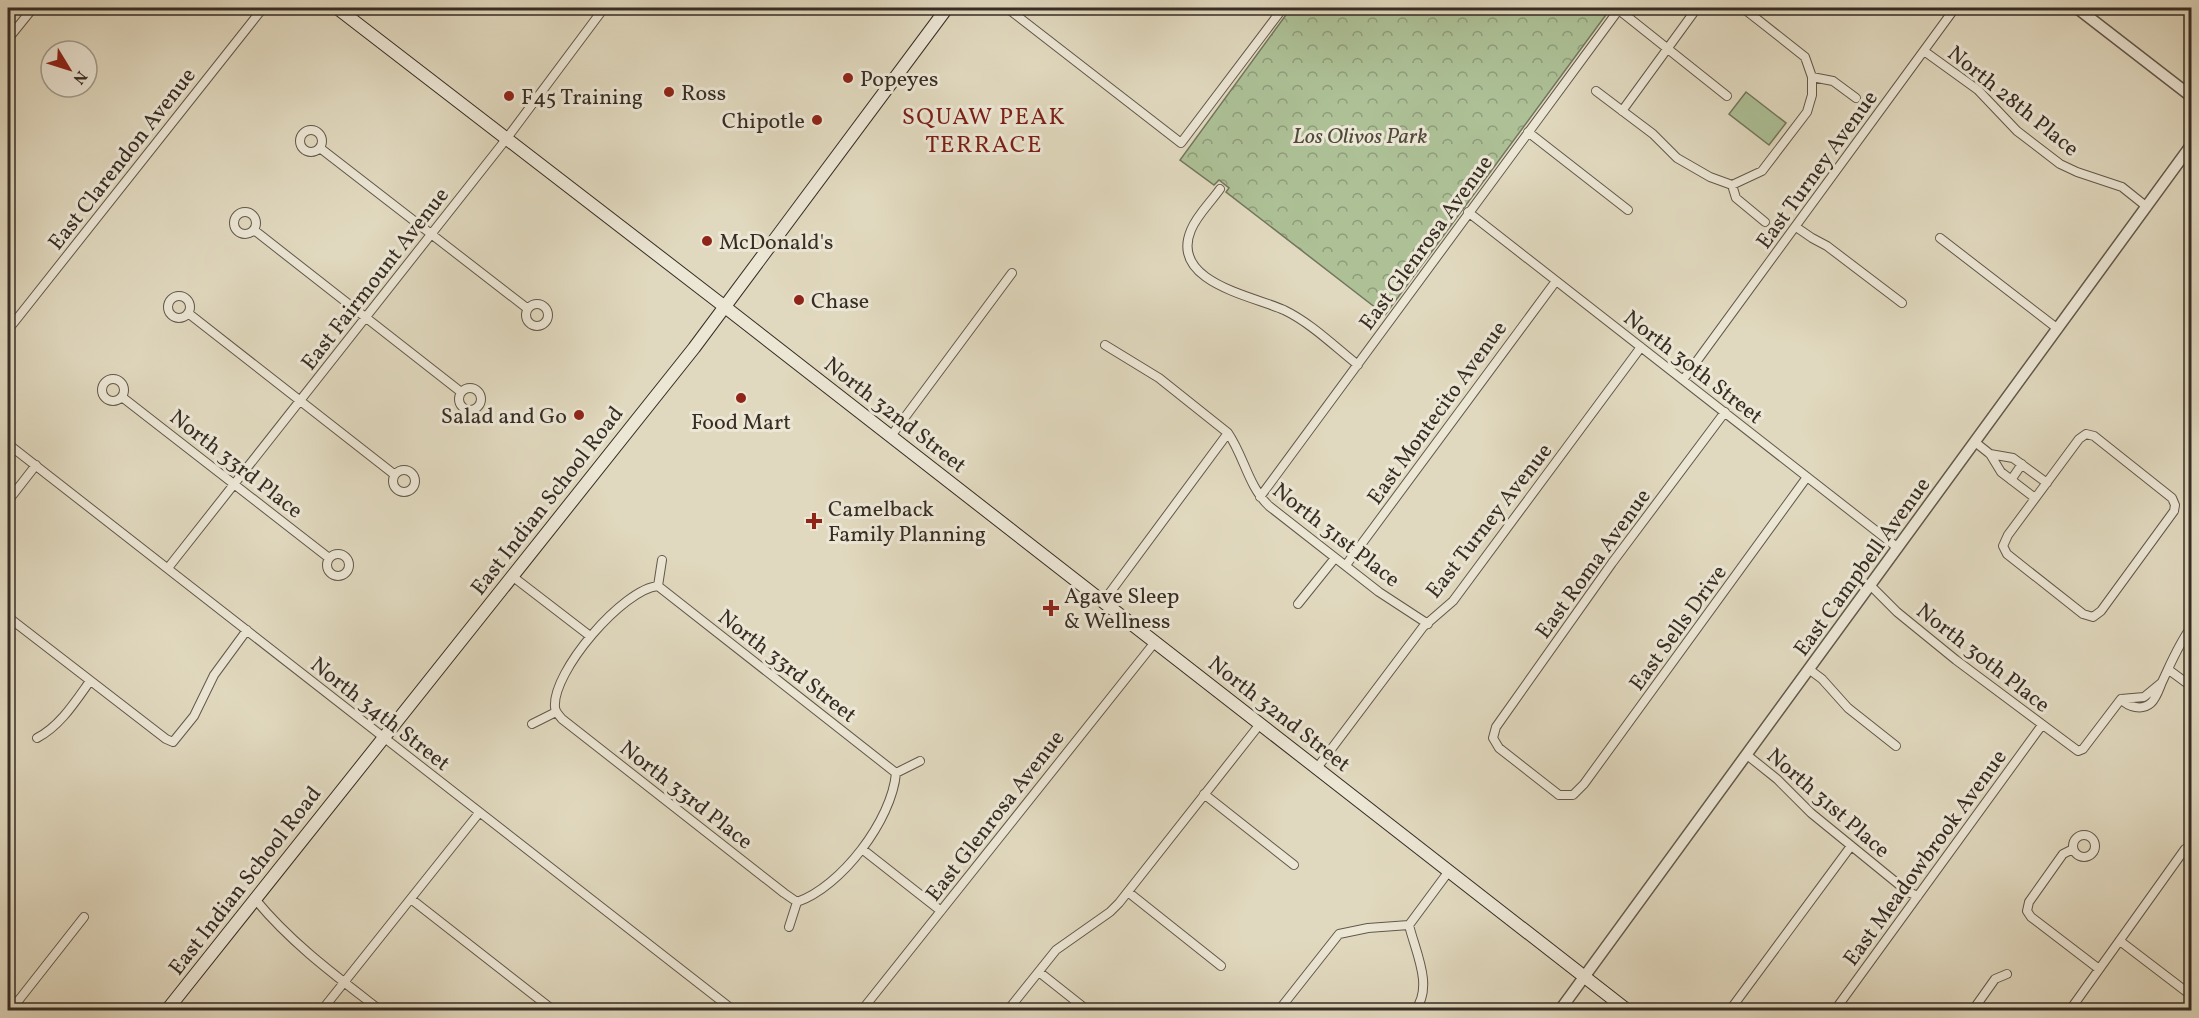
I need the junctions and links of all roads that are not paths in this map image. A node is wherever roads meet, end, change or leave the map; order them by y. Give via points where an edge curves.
1 (33, 8) edge
2 (263, 8) edge
3 (337, 8) edge
4 (604, 8) edge
5 (947, 8) edge
6 (1007, 8) edge
7 (1283, 8) edge
8 (1697, 8) edge
9 (1743, 8) edge
10 (1955, 8) edge
11 (2077, 8) edge
12 (1619, 9) edge
13 (8, 39) edge
14 (1666, 48) junction
15 (1924, 51) junction
16 (1812, 77) junction
17 (1596, 91) dead end
18 (1727, 96) dead end
19 (2192, 97) edge
20 (1856, 98) dead end
21 (1622, 111) junction
22 (1528, 132) junction
23 (507, 138) junction
24 (2192, 144) edge
25 (320, 148) dead end
26 (1732, 185) junction
27 (1220, 189) dead end
28 (2147, 207) junction
29 (1628, 210) dead end
30 (1468, 212) junction
31 (1765, 222) dead end
32 (1796, 227) junction
33 (254, 230) dead end
34 (432, 234) junction
35 (1940, 238) dead end
36 (1012, 273) dead end
37 (1556, 281) junction
38 (1902, 303) dead end
39 (725, 307) junction
40 (528, 309) dead end
41 (188, 313) dead end
42 (366, 318) junction
43 (2058, 329) junction
44 (8, 330) edge
45 (1105, 345) dead end
46 (1641, 347) junction
47 (1358, 365) junction
48 (1683, 380) junction
49 (461, 392) dead end
50 (122, 396) dead end
51 (301, 401) junction
52 (1725, 412) junction
53 (1228, 433) junction
54 (891, 436) junction
55 (1975, 442) junction
56 (8, 444) edge
57 (1990, 454) junction
58 (2022, 464) junction
59 (36, 465) junction
60 (395, 475) dead end
61 (1807, 477) junction
62 (2011, 480) junction
63 (2047, 483) junction
64 (234, 484) junction
65 (1260, 497) junction
66 (2035, 498) junction
67 (8, 501) edge
68 (1898, 548) junction
69 (330, 558) dead end
70 (1335, 558) junction
71 (662, 560) dead end
72 (1346, 566) junction
73 (168, 568) junction
74 (512, 576) junction
75 (658, 586) junction
76 (1871, 586) junction
77 (1104, 602) junction
78 (1298, 604) dead end
79 (8, 617) edge
80 (1428, 624) junction
81 (2192, 626) edge
82 (247, 630) junction
83 (590, 636) junction
84 (1155, 642) junction
85 (1810, 670) junction
86 (2169, 670) junction
87 (90, 681) junction
88 (2192, 687) edge
89 (556, 712) junction
90 (532, 724) dead end
91 (1260, 724) junction
92 (2042, 725) junction
93 (37, 738) dead end
94 (384, 738) junction
95 (1896, 746) dead end
96 (1747, 755) junction
97 (920, 761) dead end
98 (1317, 768) junction
99 (896, 774) junction
100 (1204, 794) junction
101 (1573, 795) joint
102 (479, 813) junction
103 (2191, 845) edge
104 (1851, 846) junction
105 (862, 849) junction
106 (2073, 849) dead end
107 (1294, 865) dead end
108 (1449, 871) junction
109 (1128, 892) junction
110 (1918, 896) junction
111 (411, 899) junction
112 (255, 900) junction
113 (797, 902) junction
114 (941, 911) junction
115 (84, 917) dead end
116 (1409, 926) junction
117 (789, 927) dead end
118 (2120, 941) junction
119 (1221, 966) dead end
120 (2099, 969) junction
121 (1039, 972) junction
122 (2007, 974) dead end
123 (1585, 978) junction
124 (344, 982) junction
125 (2192, 996) edge
126 (10, 1011) edge
127 (167, 1011) edge
128 (322, 1011) edge
129 (380, 1011) edge
130 (553, 1011) edge
131 (733, 1011) edge
132 (862, 1011) edge
133 (1008, 1011) edge
134 (1087, 1011) edge
135 (1279, 1011) edge
136 (1416, 1011) edge
137 (1560, 1011) edge
138 (1626, 1011) edge
139 (1730, 1011) edge
140 (1835, 1011) edge
141 (1973, 1011) edge
142 (2070, 1011) edge

1 - 13 street
2 - 44 street, East Clarendon Avenue
3 - 23 main road, North 32nd Street
4 - 23 street, East Fairmount Avenue
5 - 39 main road, East Indian School Road
6 - 7 street via 1181,143
8 - 14 street
9 - 16 street via 1805,57
10 - 15 street, East Turney Avenue
11 - 19 street
12 - 14 street
12 - 22 street, East Glenrosa Avenue
14 - 18 street
14 - 21 street
15 - 28 street, North 28th Place via 1978,90 2017,131 2060,164 2122,187
15 - 32 street, East Turney Avenue
16 - 20 street via 1833,81
16 - 26 street via 1807,112 1762,171
17 - 21 street
21 - 26 street via 1677,158
22 - 29 street
22 - 30 street, East Glenrosa Avenue
23 - 34 street, East Fairmount Avenue
23 - 39 main road, North 32nd Street
24 - 28 street, East Campbell Avenue
25 - 34 street
26 - 31 street via 1736,198
27 - 47 street via 1191,229 1188,250 1197,269 1231,292 1291,314
28 - 43 street, East Campbell Avenue
30 - 37 street, North 30th Street
30 - 47 street, East Glenrosa Avenue
32 - 38 street
32 - 48 street, East Turney Avenue
33 - 42 street
34 - 40 street
34 - 42 street, East Fairmount Avenue
35 - 43 street
36 - 54 street
37 - 46 street, North 30th Street
37 - 72 street, East Montecito Avenue
39 - 54 main road, North 32nd Street
39 - 74 main road, East Indian School Road
41 - 51 street
42 - 49 street
42 - 51 street, East Fairmount Avenue
43 - 55 street, East Campbell Avenue
45 - 53 street, North 31st Place via 1159,378
46 - 48 street, North 30th Street
46 - 80 street, East Turney Avenue via 1453,601
47 - 65 street, East Glenrosa Avenue
48 - 52 street, North 30th Street
50 - 64 street, North 33rd Place
51 - 60 street
51 - 64 street, East Fairmount Avenue
52 - 61 street, North 30th Street
52 - 101 street, East Roma Avenue via 1496,727 1493,738 1499,748 1559,795
53 - 65 street, North 31st Place
53 - 77 street
54 - 77 main road, North 32nd Street
55 - 57 street
55 - 68 street, East Campbell Avenue
56 - 59 street, North 34th Street
57 - 58 street via 2013,458
57 - 62 street
58 - 62 street
58 - 63 street
59 - 67 street
59 - 73 street, North 34th Street
61 - 68 street, North 30th Street
61 - 101 street, East Sells Drive
62 - 66 street
63 - 66 street
63 - 66 street via 2086,434 2094,436 2172,498 2175,505 2101,611 2093,616 2083,614 2007,554 2003,546
64 - 69 street, North 33rd Place
64 - 73 street, East Fairmount Avenue
65 - 70 street, North 31st Place
68 - 76 street, East Campbell Avenue
70 - 72 street, North 31st Place
70 - 78 street
71 - 75 street
72 - 80 street, North 31st Place
73 - 82 street, North 34th Street
74 - 83 street
74 - 94 main road, East Indian School Road
75 - 83 street via 634,595
75 - 99 street, North 33rd Street
76 - 85 street, East Campbell Avenue
76 - 92 street, North 30th Place via 1956,660
77 - 84 main road, North 32nd Street
79 - 87 street
80 - 98 street, East Turney Avenue
81 - 86 street
82 - 87 street via 214,675 194,716 173,742
82 - 94 street, North 34th Street
83 - 89 street via 558,692
84 - 91 main road, North 32nd Street
84 - 114 street, East Glenrosa Avenue
85 - 95 street via 1848,708
85 - 96 street, East Campbell Avenue
86 - 88 street
86 - 92 street, North 30th Place via 2144,698 2121,699 2091,740 2078,751
87 - 93 street via 58,724
89 - 90 street
89 - 113 street, North 33rd Place
91 - 98 main road, North 32nd Street
91 - 100 street
92 - 110 street, East Meadowbrook Avenue
94 - 102 street, North 34th Street
94 - 112 main road, East Indian School Road
96 - 104 street, North 31st Place
96 - 123 street, East Campbell Avenue
97 - 99 street
98 - 108 main road, North 32nd Street
99 - 105 street via 895,788
100 - 107 street
100 - 109 street
102 - 111 street
102 - 131 street, North 34th Street
103 - 118 street
104 - 110 street, North 31st Place
104 - 139 street
105 - 113 street via 833,880
105 - 114 street
106 - 120 street via 2063,854 2029,902 2027,911
108 - 116 street
108 - 123 main road, North 32nd Street
109 - 119 street
109 - 121 street via 1110,912 1056,950
110 - 140 street, East Meadowbrook Avenue
111 - 124 street
111 - 130 street
112 - 124 street via 293,940
112 - 127 main road, East Indian School Road
113 - 117 street
114 - 132 street, East Glenrosa Avenue
115 - 126 street
116 - 135 street via 1339,934
116 - 136 street via 1423,977 1423,993
118 - 120 street
118 - 125 street
120 - 142 street
121 - 133 street
121 - 134 street
122 - 141 street via 1995,979
123 - 137 street, East Campbell Avenue
123 - 138 main road, North 32nd Street
124 - 128 street
124 - 129 street

